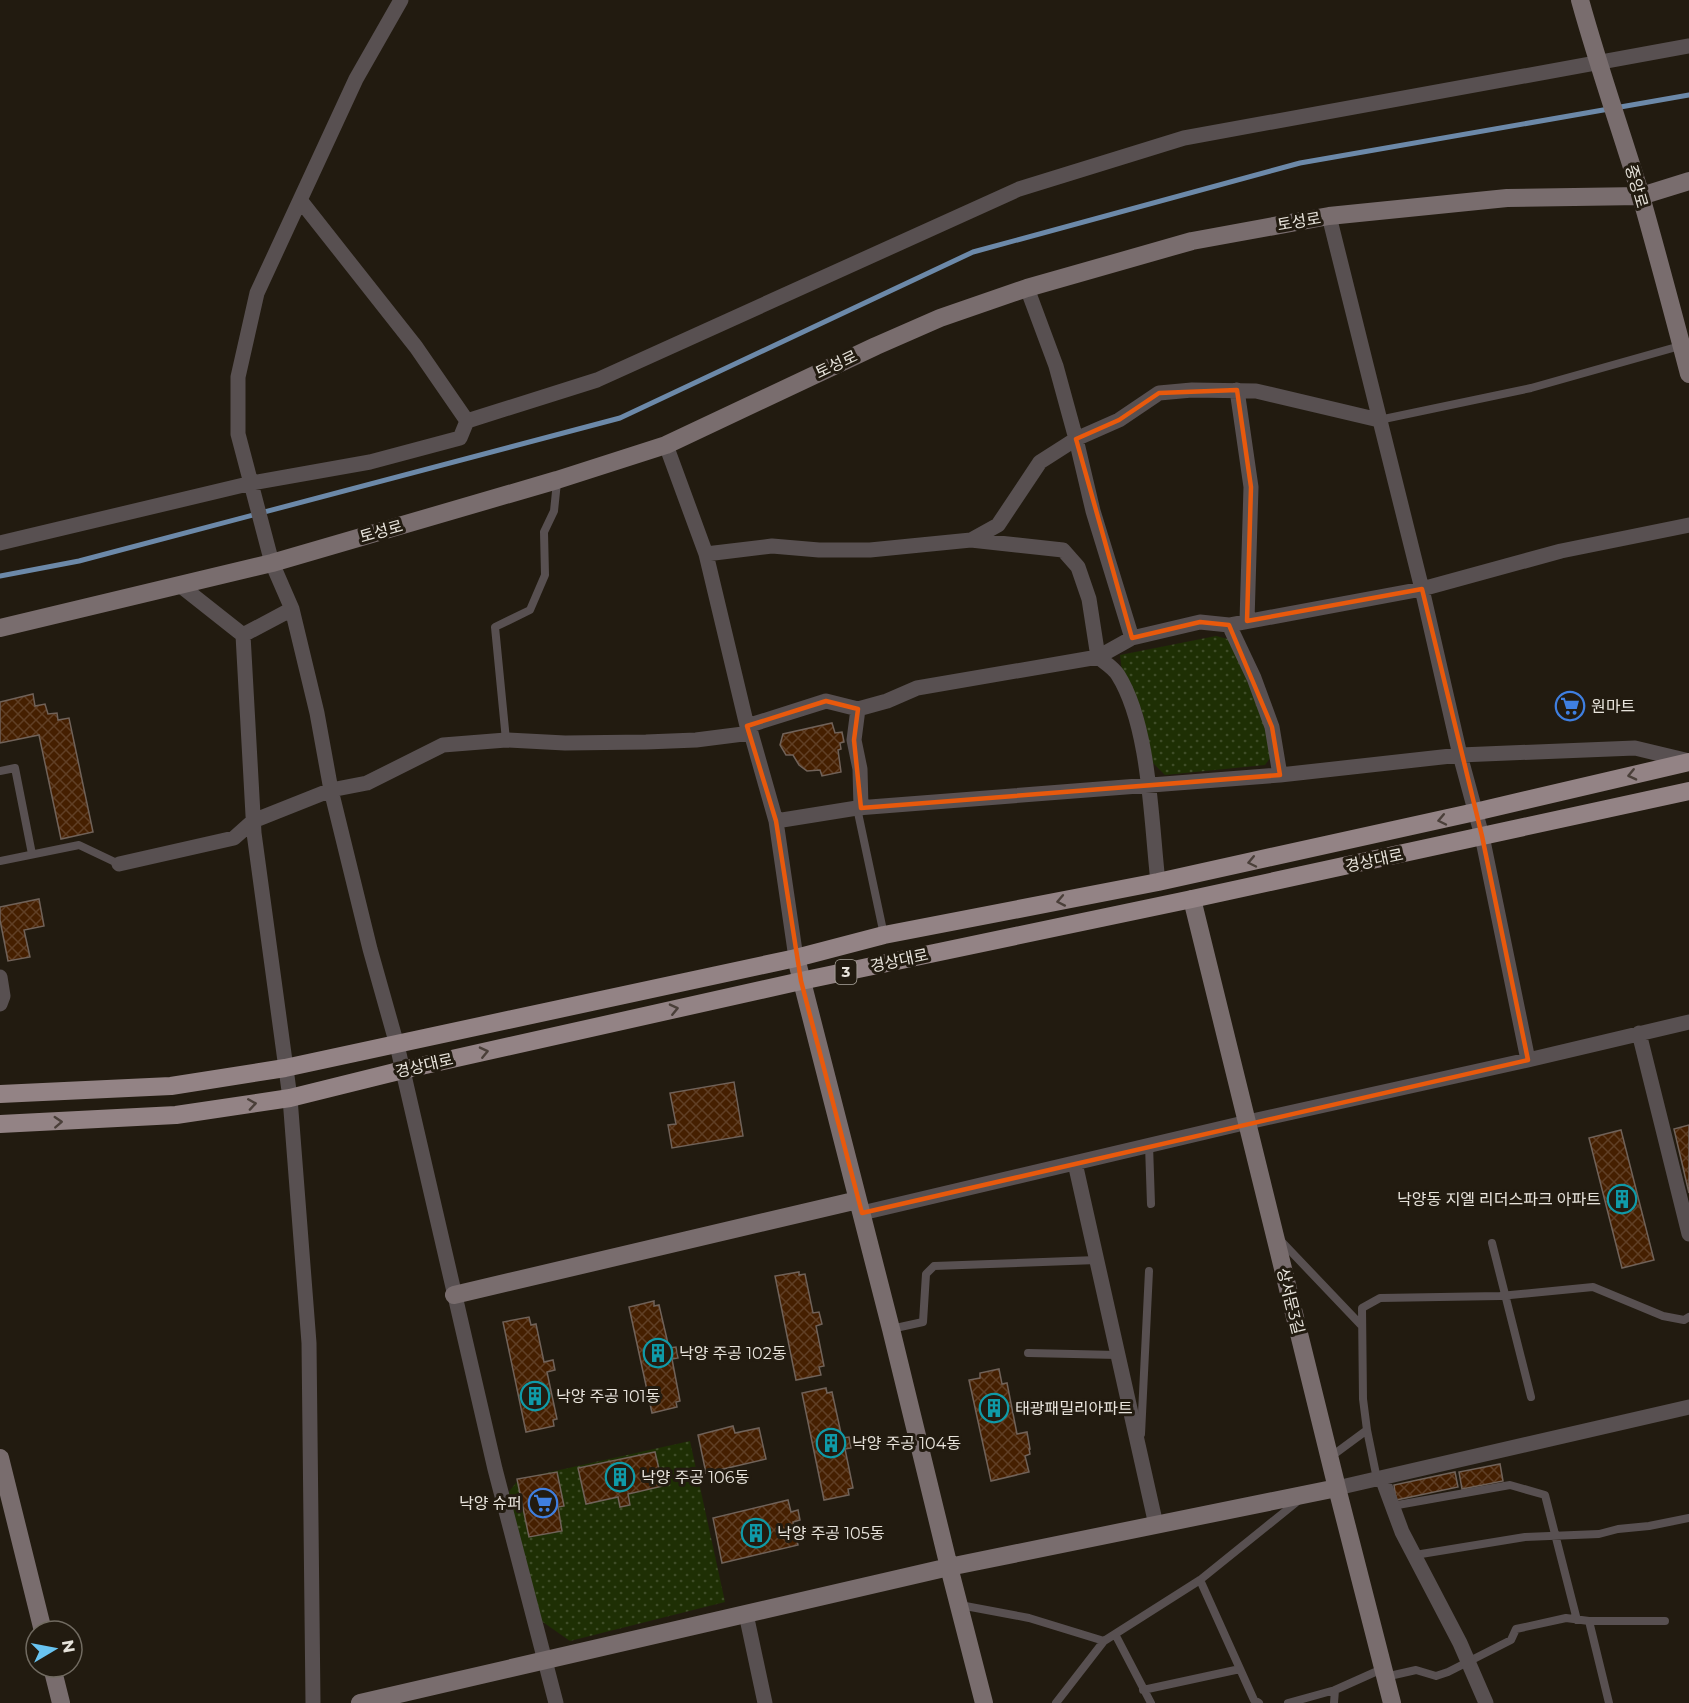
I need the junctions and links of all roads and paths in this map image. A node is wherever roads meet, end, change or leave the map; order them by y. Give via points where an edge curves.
1 (400, 0) edge
2 (1580, 0) edge
3 (1689, 45) edge
4 (1597, 62) junction
5 (1689, 181) edge
6 (1641, 196) junction
7 (300, 200) junction
8 (1329, 216) junction
9 (1027, 288) junction
10 (1682, 346) junction
11 (1689, 374) edge
12 (1237, 390) junction
13 (1379, 420) junction
14 (467, 421) junction
15 (1076, 439) junction
16 (666, 445) junction
17 (557, 480) junction
18 (252, 483) junction
19 (1689, 525) edge
20 (971, 540) junction
21 (0, 543) edge
22 (706, 554) junction
23 (271, 558) junction
24 (181, 586) junction
25 (1422, 589) junction
26 (292, 609) junction
27 (1247, 621) junction
28 (1229, 625) junction
29 (0, 628) edge
30 (243, 635) junction
31 (1132, 638) junction
32 (1098, 657) junction
33 (858, 709) junction
34 (749, 729) junction
35 (506, 740) junction
36 (1460, 755) junction
37 (1689, 762) edge
38 (0, 771) edge
39 (1280, 775) junction
40 (1148, 786) junction
41 (331, 790) junction
42 (1689, 791) edge
43 (859, 808) junction
44 (1475, 812) junction
45 (776, 821) junction
46 (253, 822) junction
47 (1482, 836) junction
48 (32, 855) junction
49 (0, 861) edge
50 (119, 864) joint
51 (1158, 882) junction
52 (1192, 899) junction
53 (884, 935) junction
54 (796, 958) junction
55 (0, 977) edge
56 (801, 981) junction
57 (0, 1004) edge
58 (1689, 1022) edge
59 (1639, 1033) junction
60 (397, 1045) junction
61 (1528, 1060) junction
62 (285, 1068) junction
63 (403, 1070) junction
64 (0, 1094) edge
65 (290, 1098) junction
66 (1248, 1122) junction
67 (0, 1124) edge
68 (1149, 1145) junction
69 (1075, 1163) junction
70 (1151, 1204) dead end
71 (860, 1207) junction
72 (1689, 1234) edge
73 (1275, 1235) junction
74 (1492, 1243) dead end
75 (1097, 1260) junction
76 (1149, 1271) dead end
77 (454, 1295) junction
78 (1504, 1295) junction
79 (1689, 1317) edge
80 (1361, 1325) junction
81 (891, 1329) junction
82 (1028, 1353) dead end
83 (1118, 1355) junction
84 (1531, 1397) dead end
85 (1689, 1407) edge
86 (1367, 1430) junction
87 (1140, 1453) junction
88 (0, 1458) edge
89 (1329, 1458) junction
90 (1379, 1478) junction
91 (1337, 1488) junction
92 (1306, 1494) junction
93 (1392, 1506) junction
94 (1689, 1518) edge
95 (1156, 1525) junction
96 (1556, 1535) junction
97 (1414, 1556) junction
98 (949, 1568) junction
99 (1200, 1580) junction
100 (959, 1605) junction
101 (746, 1614) junction
102 (40, 1619) edge
103 (1577, 1620) junction
104 (1665, 1621) dead end
105 (1589, 1622) junction
106 (1114, 1634) junction
107 (1104, 1641) junction
108 (544, 1660) junction
109 (1469, 1661) junction
110 (1240, 1669) junction
111 (1384, 1673) junction
112 (55, 1679) edge
113 (1143, 1690) junction
114 (1335, 1690) junction
115 (61, 1703) edge
116 (313, 1703) edge
117 (360, 1703) edge
118 (556, 1703) edge
119 (765, 1703) edge
120 (984, 1703) edge
121 (1056, 1703) edge
122 (1151, 1703) edge
123 (1259, 1703) edge
124 (1288, 1703) edge
125 (1335, 1703) edge
126 (1392, 1703) edge
127 (1486, 1703) edge
128 (1609, 1703) edge

1 - 7 street via 356,79
2 - 4 street, 중앙로
3 - 4 street
4 - 6 street, 중앙로
4 - 14 street via 1184,138 1019,189 597,380
5 - 6 street, 토성로
6 - 8 street, 토성로 via 1507,198
6 - 10 street, 중앙로
7 - 14 street via 410,338
7 - 18 street via 257,293 238,377 238,434
8 - 9 street, 토성로 via 1192,241
8 - 13 street
9 - 15 street via 1056,366
9 - 16 street, 토성로 via 918,327
10 - 11 street, 중앙로
10 - 13 lane via 1532,388
12 - 13 street
12 - 15 street via 1159,393 1119,420
12 - 27 street via 1251,487
13 - 25 street
14 - 18 street via 460,438 370,462
15 - 20 street via 1040,462 998,525
15 - 31 street via 1093,511
16 - 17 street, 토성로
16 - 22 street
17 - 23 street, 토성로
17 - 35 lane via 554,511 544,532 545,575 530,610 495,627
18 - 21 street
18 - 23 street
19 - 25 street via 1561,551
20 - 22 street via 870,550 772,546
20 - 32 street via 1063,550 1078,567 1089,599
22 - 34 street
23 - 24 street, 토성로
23 - 26 street
24 - 29 street, 토성로
24 - 30 street
25 - 27 street
25 - 36 street
26 - 30 street
26 - 41 street
27 - 28 street
28 - 31 street via 1200,622
28 - 39 street via 1272,727
30 - 46 street
31 - 32 street
32 - 33 street via 917,688
32 - 40 street via 1118,673 1138,720
33 - 34 street via 826,701
33 - 43 street via 854,740 860,769
34 - 35 street via 696,740
34 - 45 street
35 - 41 street via 443,745 367,783
36 - 37 street via 1635,748
36 - 39 street
36 - 44 street
37 -> 44 main road, 경상대로 / 3
38 - 48 lane via 15,768
39 - 40 street
40 - 43 street
40 - 51 street
41 - 46 street
41 - 60 street
42 - 47 main road, 경상대로 / 3
43 - 45 street
43 - 53 lane
44 - 47 street
44 -> 51 main road, 경상대로 / 3
45 - 54 street
46 - 50 street via 234,838
46 - 62 street
47 - 52 main road, 경상대로 / 3
47 - 61 street
48 - 49 lane
48 - 50 lane via 80,845
51 -> 53 main road, 경상대로 / 3
52 - 56 main road, 경상대로 / 3
52 - 66 street, 상서문3길
53 - 54 main road, 경상대로 / 3
54 - 56 street
54 - 60 main road, 경상대로 / 3
55 - 57 street
63 -> 56 main road, 경상대로 / 3
56 - 71 street
58 - 59 street
59 - 61 street
59 - 72 street
60 - 62 main road, 경상대로 / 3
60 - 63 street
61 - 66 street
62 - 64 main road, 경상대로 / 3 via 171,1086
62 - 65 street
63 - 65 main road, 경상대로 / 3
63 - 77 street
67 -> 65 main road, 경상대로 / 3 via 176,1115
65 - 116 street via 309,1342
66 - 68 street
66 - 73 street, 상서문3길
68 - 69 street
68 - 70 lane
69 - 71 street
69 - 75 street
71 - 77 street
71 - 81 street
73 - 80 lane
73 - 89 street, 상서문3길
74 - 78 lane
75 - 81 lane via 934,1266 926,1274 923,1322
75 - 83 street
76 - 87 lane
77 - 108 street
78 - 79 lane via 1593,1287 1663,1316 1684,1320
78 - 80 lane via 1380,1298 1362,1308
78 - 84 lane
80 - 86 lane
81 - 98 street
82 - 83 lane
83 - 87 street
85 - 90 street
86 - 89 lane
86 - 90 lane
87 - 95 street
88 - 102 street
89 - 91 street, 상서문3길
90 - 91 street
90 - 93 street
91 - 92 street
91 - 111 street, 상서문3길
92 - 95 street
92 - 99 lane
93 - 96 lane via 1510,1485 1545,1495
93 - 97 street
94 - 96 lane via 1599,1534
95 - 98 street
96 - 97 lane
96 - 103 lane
97 - 109 street
98 - 100 street
98 - 101 street
99 - 106 lane
99 - 110 lane
100 - 107 lane via 1029,1618
100 - 120 street
101 - 108 street
101 - 119 street
103 - 105 lane
103 - 109 lane via 1566,1618 1516,1629 1511,1640
104 - 105 lane
105 - 128 lane
106 - 107 lane
106 - 113 lane
107 - 121 lane
108 - 117 street
108 - 118 street
109 - 111 lane via 1436,1676 1416,1670
109 - 127 street
110 - 113 lane
110 - 123 lane
111 - 114 lane
111 - 126 street, 상서문3길
112 - 115 street
113 - 122 lane
114 - 124 lane
114 - 125 lane

